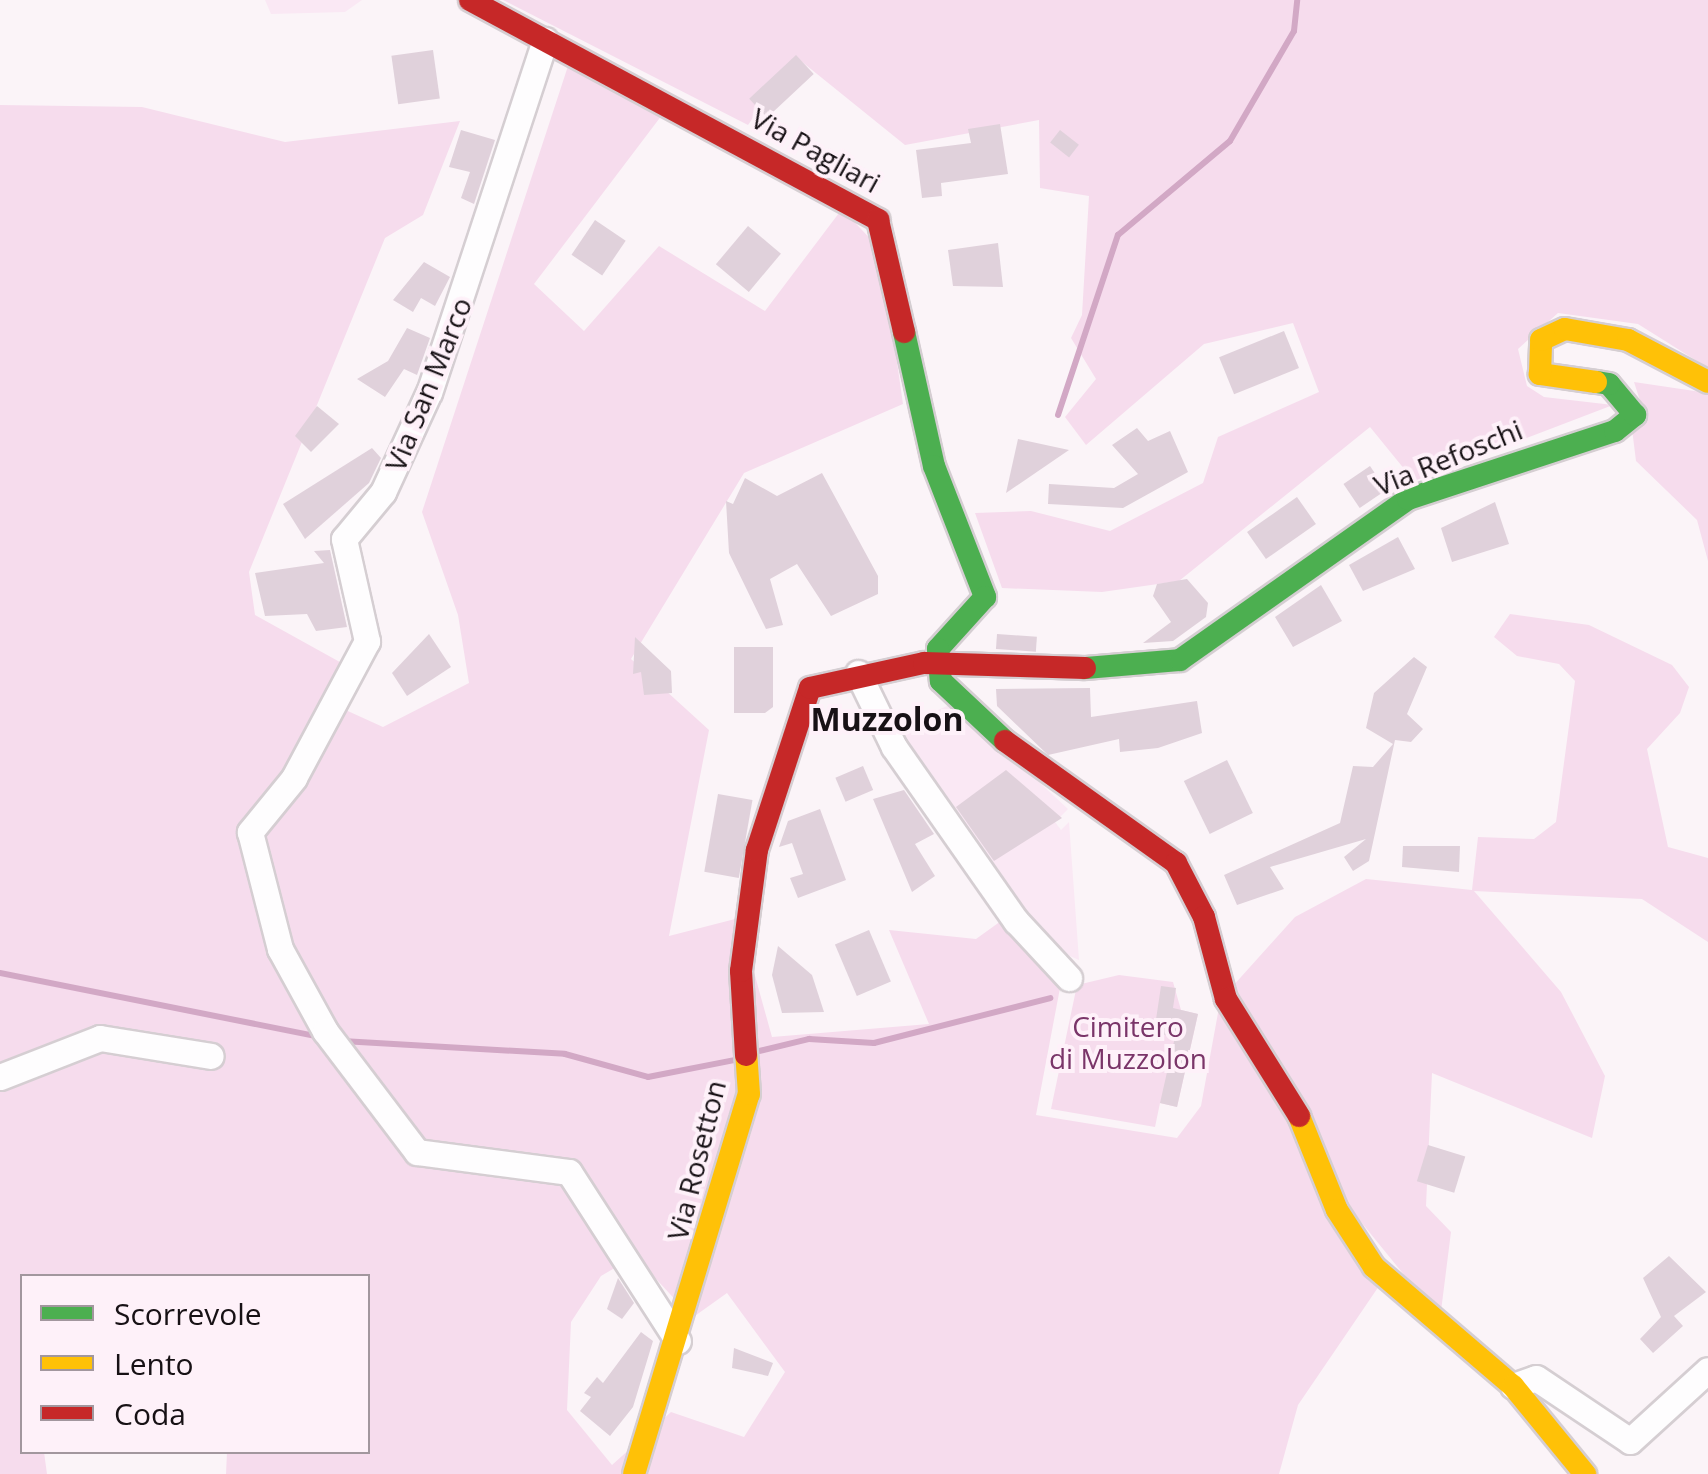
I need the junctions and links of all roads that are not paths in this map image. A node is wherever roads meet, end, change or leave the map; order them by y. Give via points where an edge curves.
1 (470, 0) edge
2 (545, 40) junction
3 (1708, 382) edge
4 (937, 657) junction
5 (858, 673) junction
6 (1069, 978) dead end
7 (211, 1056) dead end
8 (0, 1077) edge
9 (678, 1342) junction
10 (1708, 1370) edge
11 (1513, 1386) junction
12 (634, 1474) edge
13 (1585, 1474) edge

1 - 2 street, Via Pagliari
2 - 4 street, Via Pagliari via 878,220 934,466 986,598
2 - 9 street, Via San Marco via 429,392 383,492 344,539 367,641 294,778 250,832 280,949 332,1042 417,1152 569,1172
3 - 4 street, Via Refoschi via 1628,340 1565,329 1540,340 1540,374 1609,384 1635,415 1615,432 1408,499 1180,660 1037,672
4 - 5 street
4 - 11 street via 951,694 1040,775 1176,863 1204,917 1226,999 1294,1101 1337,1210 1400,1293
5 - 6 street via 894,747 1016,921
5 - 9 street, Via Rosetton via 810,688 757,850 740,972 749,1094
7 - 8 street via 100,1038
9 - 12 street, Via Rosetton
10 - 11 street via 1630,1442 1536,1378
11 - 13 street

